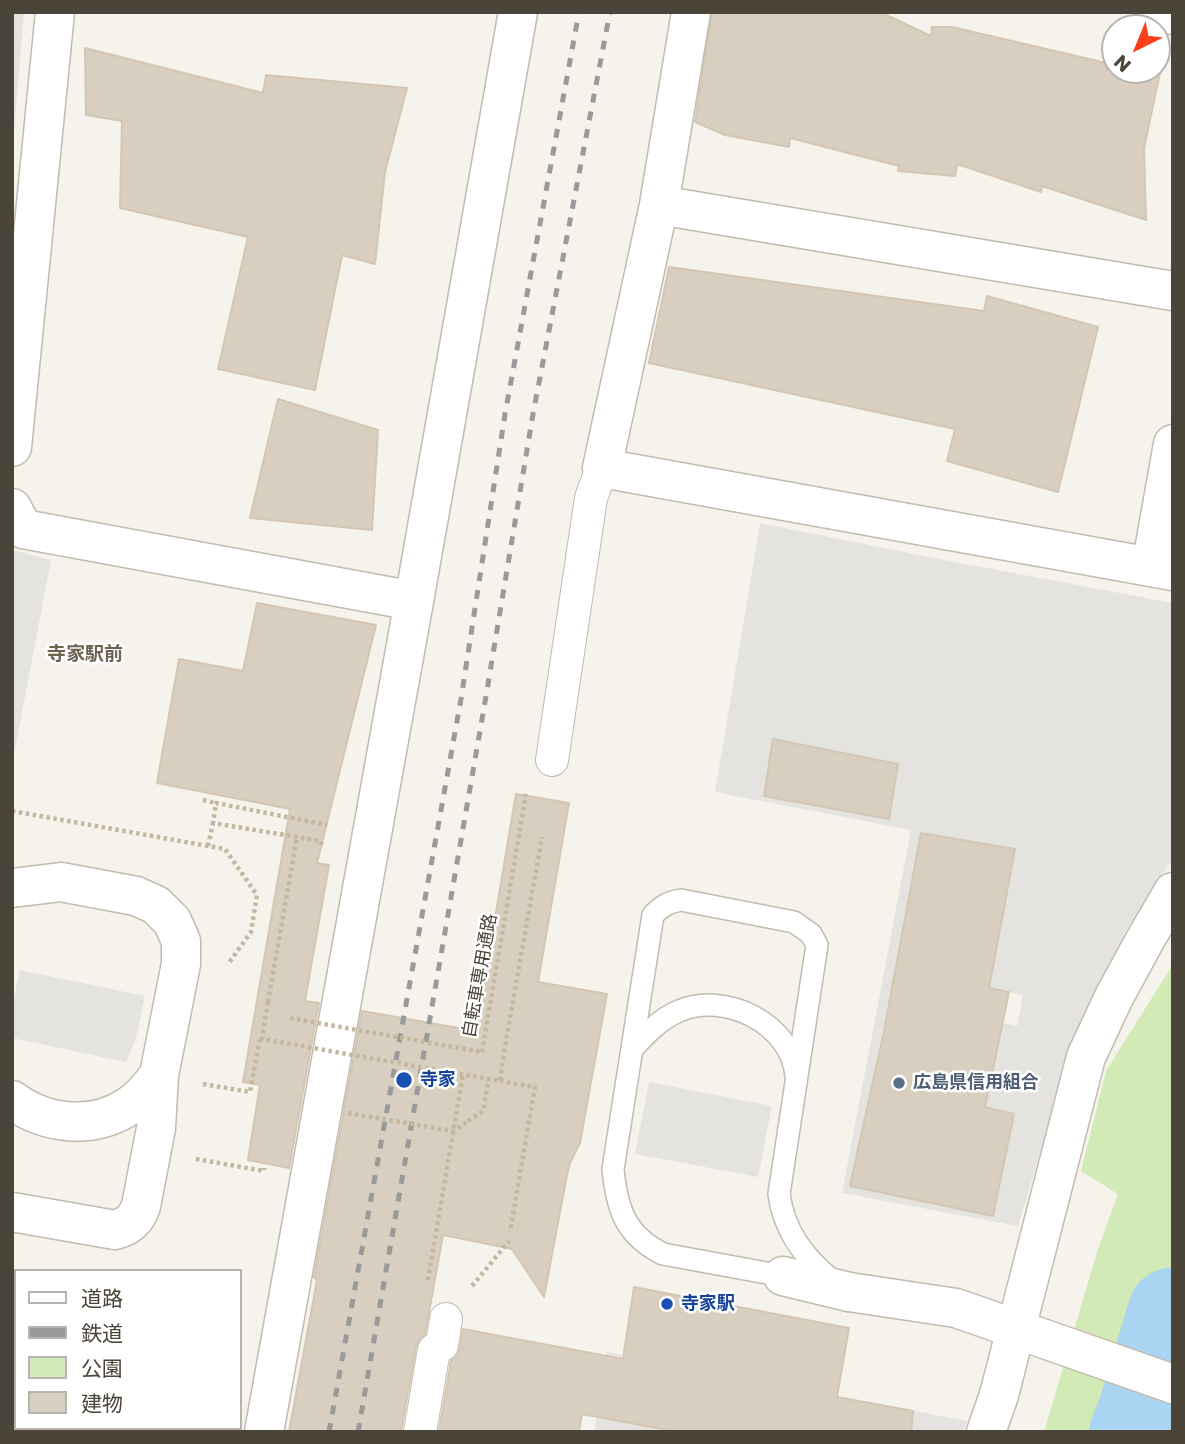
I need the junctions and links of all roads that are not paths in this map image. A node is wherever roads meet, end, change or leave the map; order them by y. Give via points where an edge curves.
1 (55, 12) edge
2 (518, 12) edge
3 (691, 12) edge
4 (1159, 12) edge
5 (1173, 15) edge
6 (659, 205) junction
7 (1173, 291) edge
8 (1173, 444) edge
9 (12, 447) edge
10 (602, 468) junction
11 (12, 508) edge
12 (1162, 569) edge
13 (414, 601) junction
14 (552, 760) dead end
15 (12, 888) edge
16 (1173, 892) edge
17 (632, 1049) junction
18 (159, 1074) junction
19 (797, 1084) junction
20 (12, 1100) edge
21 (12, 1212) edge
22 (783, 1276) joint
23 (849, 1292) junction
24 (446, 1319) road end
25 (1030, 1333) junction
26 (1173, 1384) edge
27 (264, 1432) edge
28 (420, 1432) edge
29 (986, 1432) edge

1 - 9 street
2 - 13 street
3 - 6 street
4 - 5 street
6 - 7 street
6 - 10 street
8 - 12 street
10 - 12 street
10 - 14 street via 591,498
11 - 13 street via 23,530
13 - 27 street
15 - 18 street via 61,881 136,896 156,905 172,921 181,941 181,964
16 - 25 street via 1086,1056
17 - 19 lane via 647,1032 680,1010 700,1005 740,1010 758,1018 787,1047 796,1066
17 - 19 lane via 653,915 663,906 681,900 794,922 811,934 817,945
17 - 22 lane via 613,1169 616,1199 628,1226 663,1254
18 - 20 street via 129,1106 88,1122 44,1117
18 - 21 street via 156,1128 141,1206 132,1222 106,1230
19 - 23 lane via 779,1194 782,1212 808,1258
22 - 23 street
23 - 25 street via 956,1308
24 - 28 street via 442,1345 434,1350
25 - 26 street
25 - 29 street

